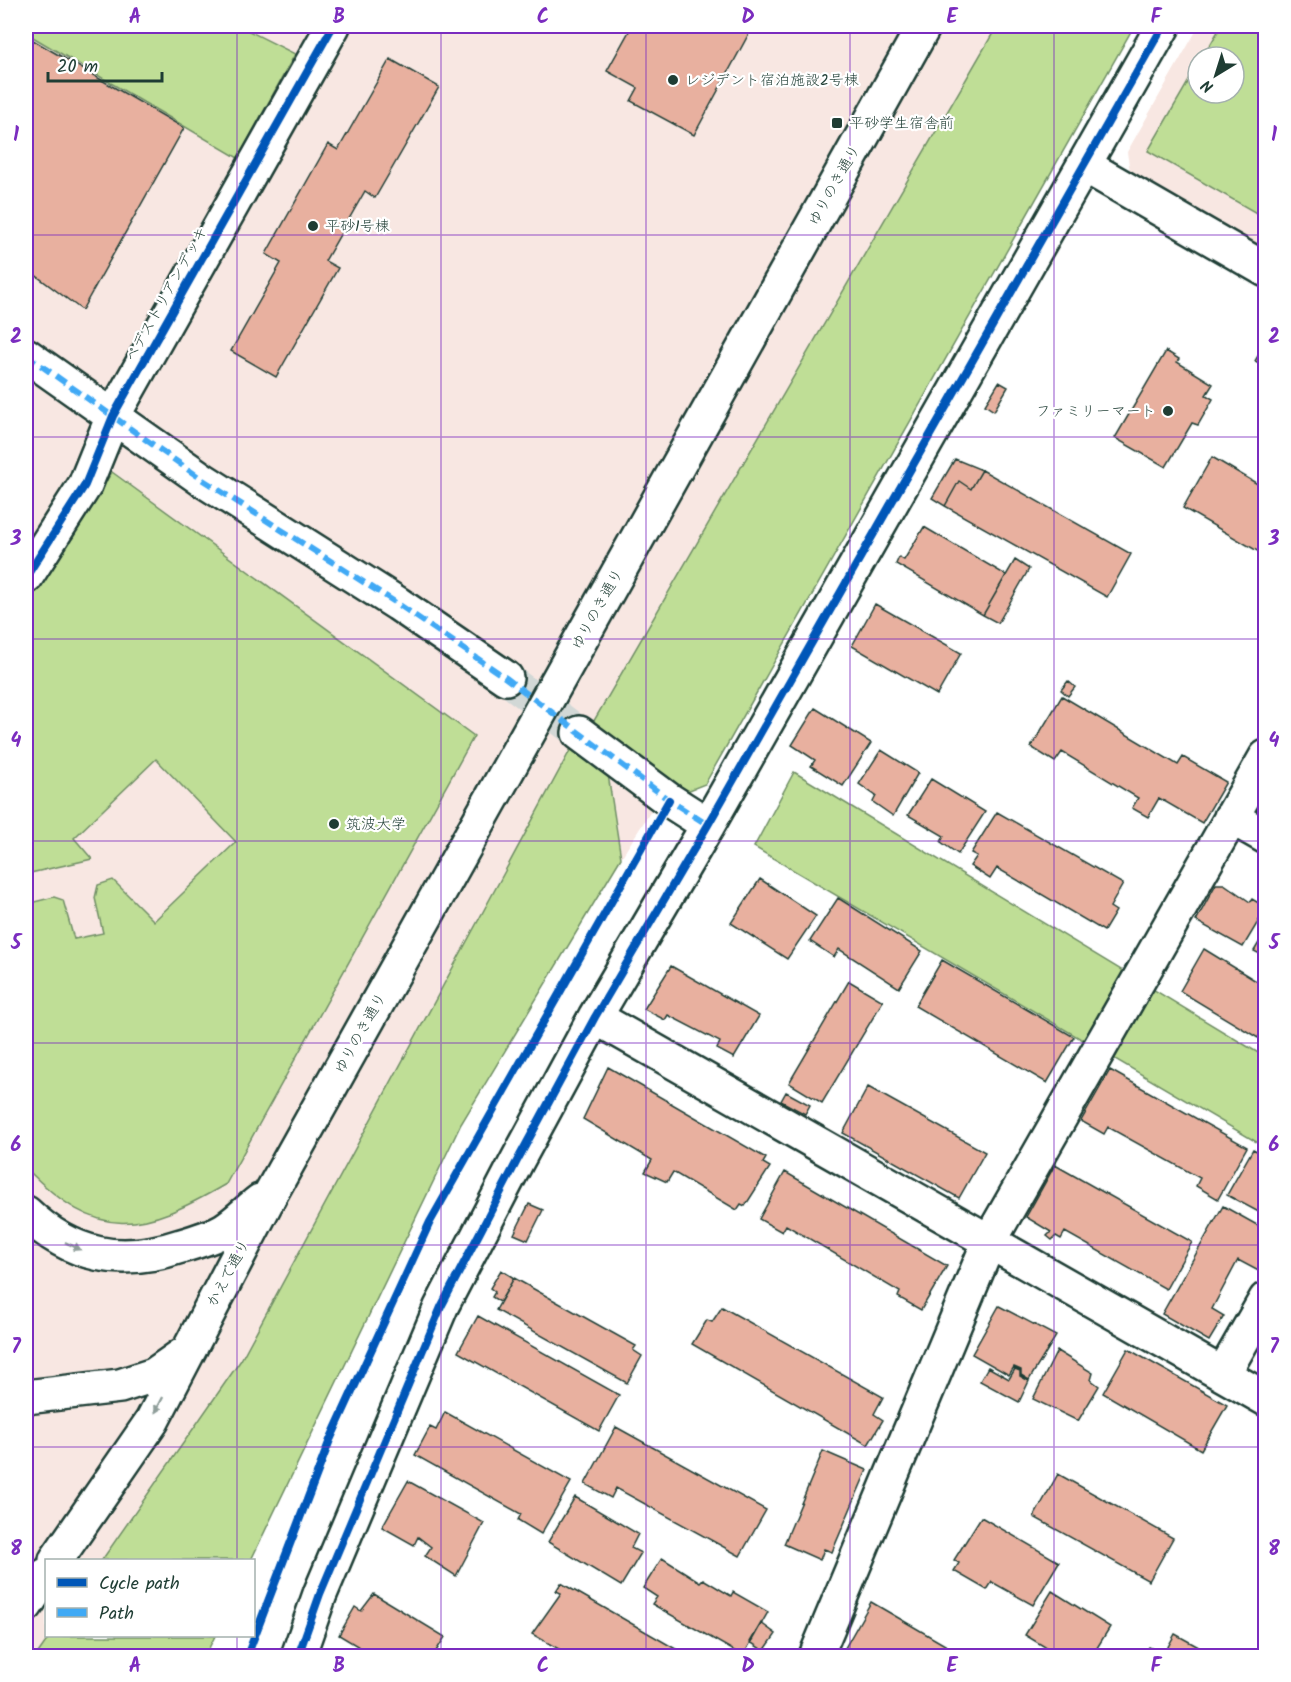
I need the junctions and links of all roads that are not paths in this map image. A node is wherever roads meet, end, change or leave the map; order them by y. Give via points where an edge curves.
1 (333, 26) edge
2 (924, 26) edge
3 (1163, 26) edge
4 (1084, 165) junction
5 (1266, 270) edge
6 (26, 355) edge
7 (113, 417) junction
8 (26, 577) edge
9 (506, 678) tunnel mouth
10 (579, 733) tunnel mouth
11 (1266, 757) edge
12 (1231, 817) junction
13 (708, 825) junction
14 (1266, 837) edge
15 (595, 1017) junction
16 (271, 1193) junction
17 (26, 1213) edge
18 (989, 1242) junction
19 (1266, 1299) edge
20 (186, 1353) junction
21 (1223, 1374) junction
22 (26, 1397) edge
23 (1266, 1399) edge
24 (57, 1559) edge
25 (45, 1576) edge
26 (26, 1605) edge
27 (298, 1656) edge
28 (816, 1656) edge

1 - 7 street, ペデストリアンデッキ
2 - 16 street, ゆりのき通り
3 - 4 street
4 - 5 street
4 - 13 street
6 - 7 street
7 - 8 street, ペデストリアンデッキ via 85,485
7 - 9 street
10 - 13 street
11 - 12 street
12 - 14 street
12 - 18 street
13 - 15 street
15 - 18 street
15 - 27 street via 441,1307 320,1594
17 -> 16 street via 44,1230 79,1250 114,1257 154,1255 223,1230
16 - 20 street, かえで通り
18 - 21 street
18 - 28 street
19 - 21 street
20 - 22 street via 154,1375 120,1386
20 -> 24 street, かえで通り via 152,1420
21 - 23 street
25 - 26 street

